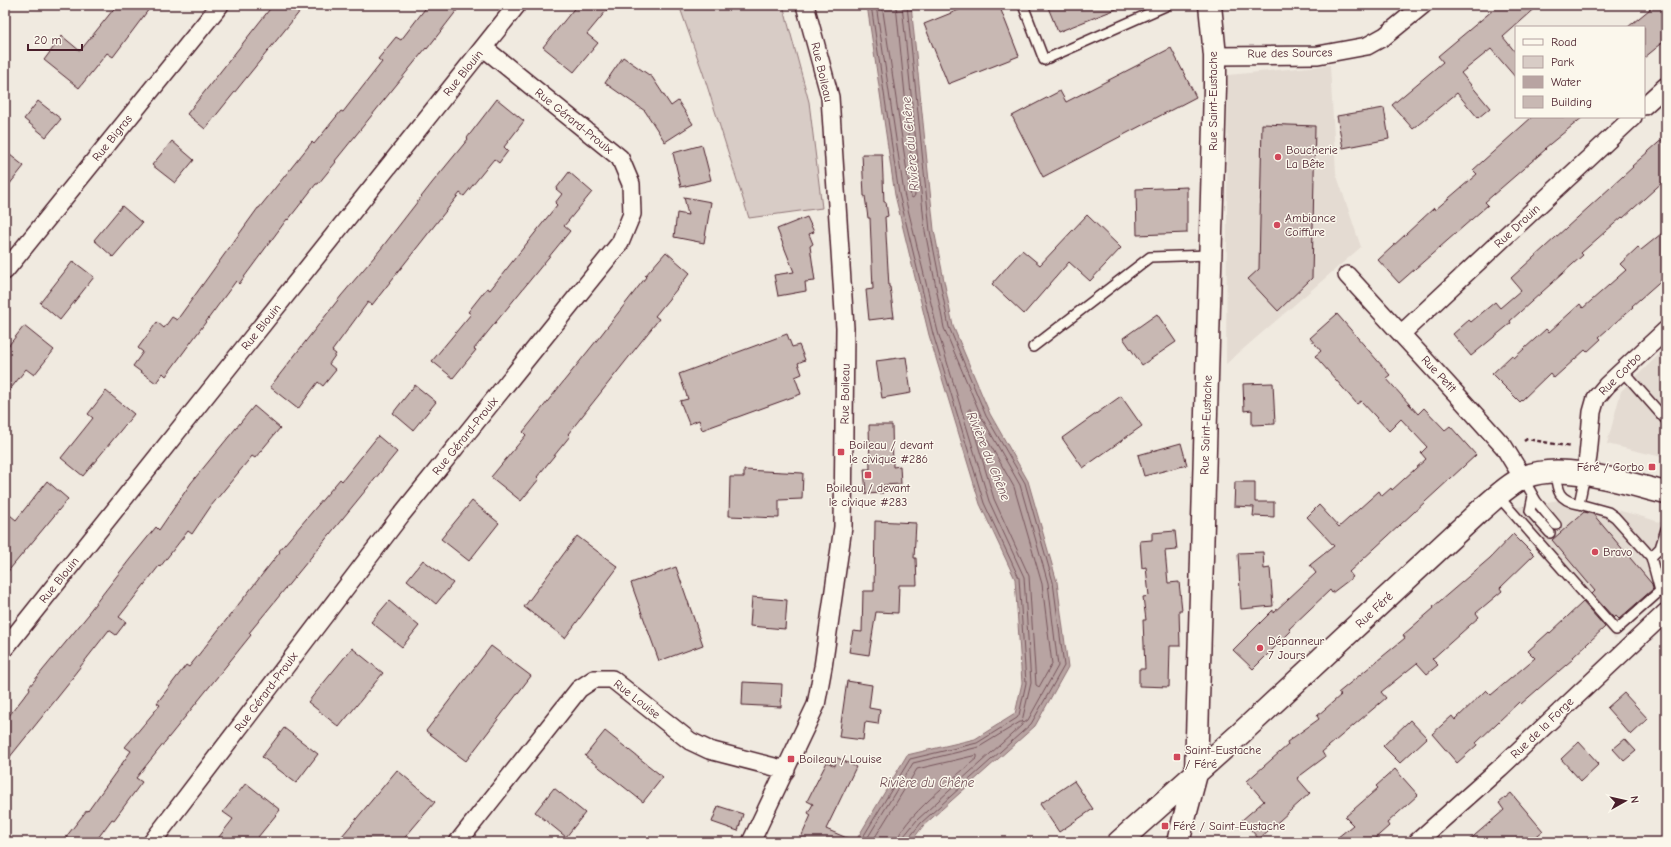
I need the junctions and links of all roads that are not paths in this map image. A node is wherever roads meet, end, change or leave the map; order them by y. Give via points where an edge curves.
1 (220, 5) edge
2 (517, 5) edge
3 (805, 5) edge
4 (1022, 5) edge
5 (1168, 5) edge
6 (1210, 5) edge
7 (1423, 5) edge
8 (484, 48) junction
9 (1215, 56) junction
10 (1666, 86) edge
11 (1645, 105) edge
12 (1632, 118) edge
13 (1210, 255) junction
14 (5, 271) edge
15 (1347, 275) dead end
16 (1666, 330) edge
17 (1401, 334) junction
18 (1033, 346) dead end
19 (1622, 370) junction
20 (1666, 420) edge
21 (1555, 472) junction
22 (1585, 475) junction
23 (1528, 487) junction
24 (1666, 493) edge
25 (1498, 496) junction
26 (1579, 504) junction
27 (1556, 525) dead end
28 (1666, 529) edge
29 (1550, 533) dead end
30 (1650, 557) junction
31 (1666, 612) edge
32 (5, 648) edge
33 (786, 770) junction
34 (1196, 774) junction
35 (152, 842) edge
36 (458, 842) edge
37 (751, 842) edge
38 (1119, 842) edge
39 (1178, 842) edge
40 (1417, 842) edge

1 - 14 street, Rue Bigras
2 - 8 street, Rue Blouin
3 - 33 street, Rue Boileau via 830,97 845,328 843,527 816,705
4 - 5 lane via 1044,60
6 - 9 street, Rue Saint-Eustache
7 - 9 street, Rue des Sources via 1385,36 1367,46 1318,55
8 - 32 street, Rue Blouin
8 - 35 street, Rue Gérard-Proulx via 620,158 631,184 632,214 620,243 402,515
9 - 13 street, Rue Saint-Eustache
10 - 11 street
12 - 17 street, Rue Drouin
13 - 18 lane via 1150,257
13 - 34 street, Rue Saint-Eustache
15 - 17 street, Rue Petit
16 - 19 street, Rue Corbo
17 - 23 street, Rue Petit via 1504,447
19 - 20 lane
19 - 22 street, Rue Corbo via 1600,392 1593,405
21 - 22 street, Rue Féré
21 - 23 street, Rue Féré via 1538,473
21 - 26 lane via 1556,487 1561,496
22 - 24 street, Rue Féré
22 - 26 lane
23 - 25 street, Rue Féré
23 - 27 lane
23 - 29 lane via 1530,511
25 - 30 lane via 1616,630 1660,591
25 - 34 street, Rue Féré
26 - 30 lane via 1608,512 1615,517
28 - 30 lane via 1660,548
31 - 40 street, Rue de la Forge
33 - 36 street, Rue Louise via 709,750 696,744 612,679 594,679 579,689
33 - 37 street, Rue Boileau
34 - 38 street, Rue Féré
34 - 39 street, Rue Saint-Eustache

